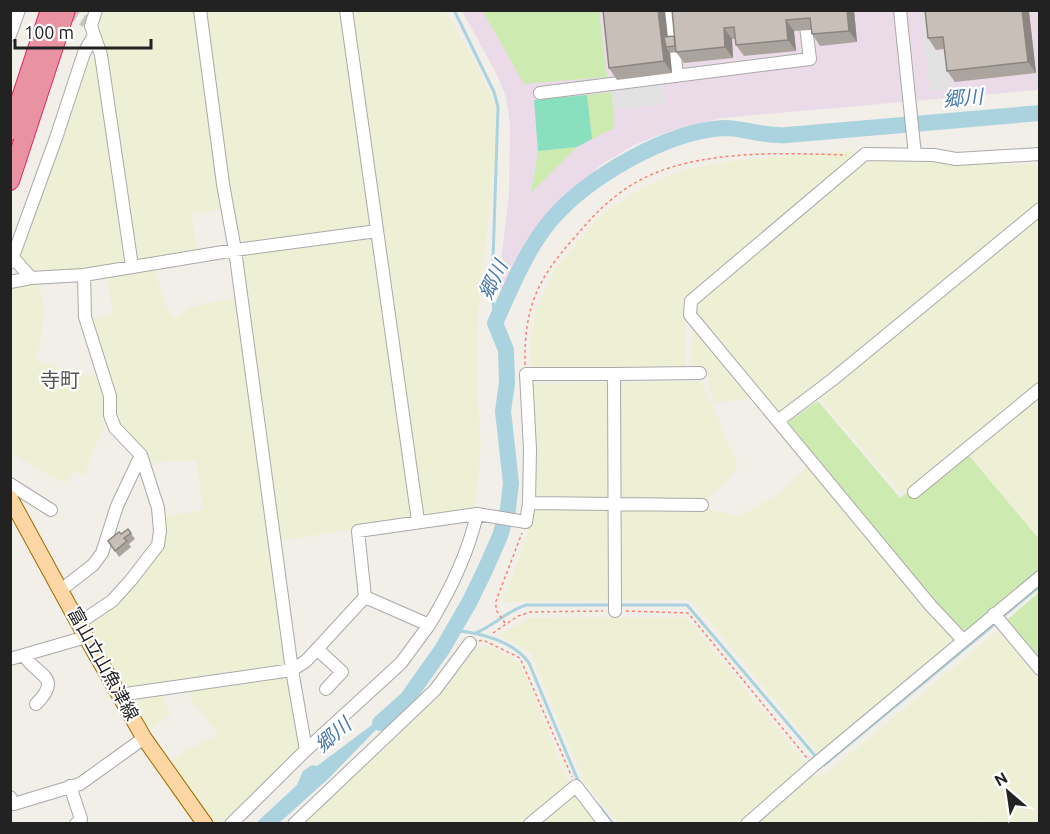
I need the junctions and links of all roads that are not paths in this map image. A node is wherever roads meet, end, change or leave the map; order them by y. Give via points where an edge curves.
1 (19, 10) edge
2 (50, 10) edge
3 (66, 10) edge
4 (96, 10) edge
5 (200, 10) edge
6 (346, 10) edge
7 (670, 10) edge
8 (804, 10) edge
9 (900, 10) edge
10 (90, 28) junction
11 (10, 35) edge
12 (677, 76) junction
13 (540, 93) dead end
14 (10, 132) edge
15 (915, 150) junction
16 (1040, 154) edge
17 (10, 181) edge
18 (1040, 209) edge
19 (377, 231) junction
20 (235, 250) junction
21 (11, 258) edge
22 (132, 266) junction
23 (84, 275) junction
24 (32, 279) junction
25 (10, 282) edge
26 (700, 373) dead end
27 (614, 374) junction
28 (1040, 389) edge
29 (779, 420) junction
30 (141, 455) junction
31 (10, 484) edge
32 (914, 492) dead end
33 (10, 498) edge
34 (529, 503) junction
35 (615, 503) junction
36 (702, 505) dead end
37 (51, 510) dead end
38 (477, 514) junction
39 (418, 521) junction
40 (1040, 577) edge
41 (61, 590) junction
42 (365, 597) junction
43 (615, 611) road end
44 (994, 614) junction
45 (429, 626) junction
46 (83, 630) junction
47 (963, 640) junction
48 (470, 643) road end
49 (317, 650) junction
50 (24, 655) junction
51 (10, 659) edge
52 (1040, 669) edge
53 (292, 670) junction
54 (326, 689) dead end
55 (119, 695) junction
56 (36, 704) dead end
57 (144, 738) junction
58 (306, 750) junction
59 (70, 786) junction
60 (10, 797) edge
61 (76, 824) edge
62 (205, 824) edge
63 (231, 824) edge
64 (294, 824) edge
65 (530, 824) edge
66 (606, 824) edge
67 (747, 824) edge

1 - 11 street
2 - 14 highway
3 - 17 highway
4 - 10 street
5 - 20 street
6 - 19 street
7 - 12 street
8 - 12 street via 810,60
9 - 15 street
10 - 21 street via 56,138
10 - 22 street via 101,55
12 - 13 street
15 - 16 street via 956,159
15 - 29 street via 864,155 691,301 690,315
18 - 29 street
19 - 20 street
19 - 39 street
20 - 22 street
20 - 53 street
21 - 24 street
22 - 23 street
23 - 24 street
23 - 30 street via 86,317 110,396 110,416
24 - 25 street
26 - 27 street
27 - 34 street via 526,374
27 - 35 street
28 - 32 street
29 - 47 street
30 - 41 street via 117,506 102,553
30 - 46 street via 158,508 158,545
31 - 37 street
33 - 41 main road, 富山立山魚津線
34 - 35 street
34 - 38 street via 526,522
35 - 36 street
35 - 43 street
38 - 39 street
38 - 45 street via 459,570
39 - 42 street via 358,531
40 - 44 street
41 - 46 main road, 富山立山魚津線
42 - 45 street
42 - 49 street
44 - 47 street
44 - 52 street
45 - 58 street via 401,663
46 - 50 street
46 - 55 main road, 富山立山魚津線
47 - 67 street
48 - 64 street via 435,690
49 - 53 street
49 - 54 street via 342,672
50 - 51 street
50 - 56 street via 28,663 45,675 48,684 47,692
53 - 55 street
53 - 58 street
55 - 57 main road, 富山立山魚津線
57 - 59 street
57 - 62 main road, 富山立山魚津線
58 - 63 street
59 - 60 street via 14,804
59 - 61 street via 81,819
65 - 66 street via 576,786

